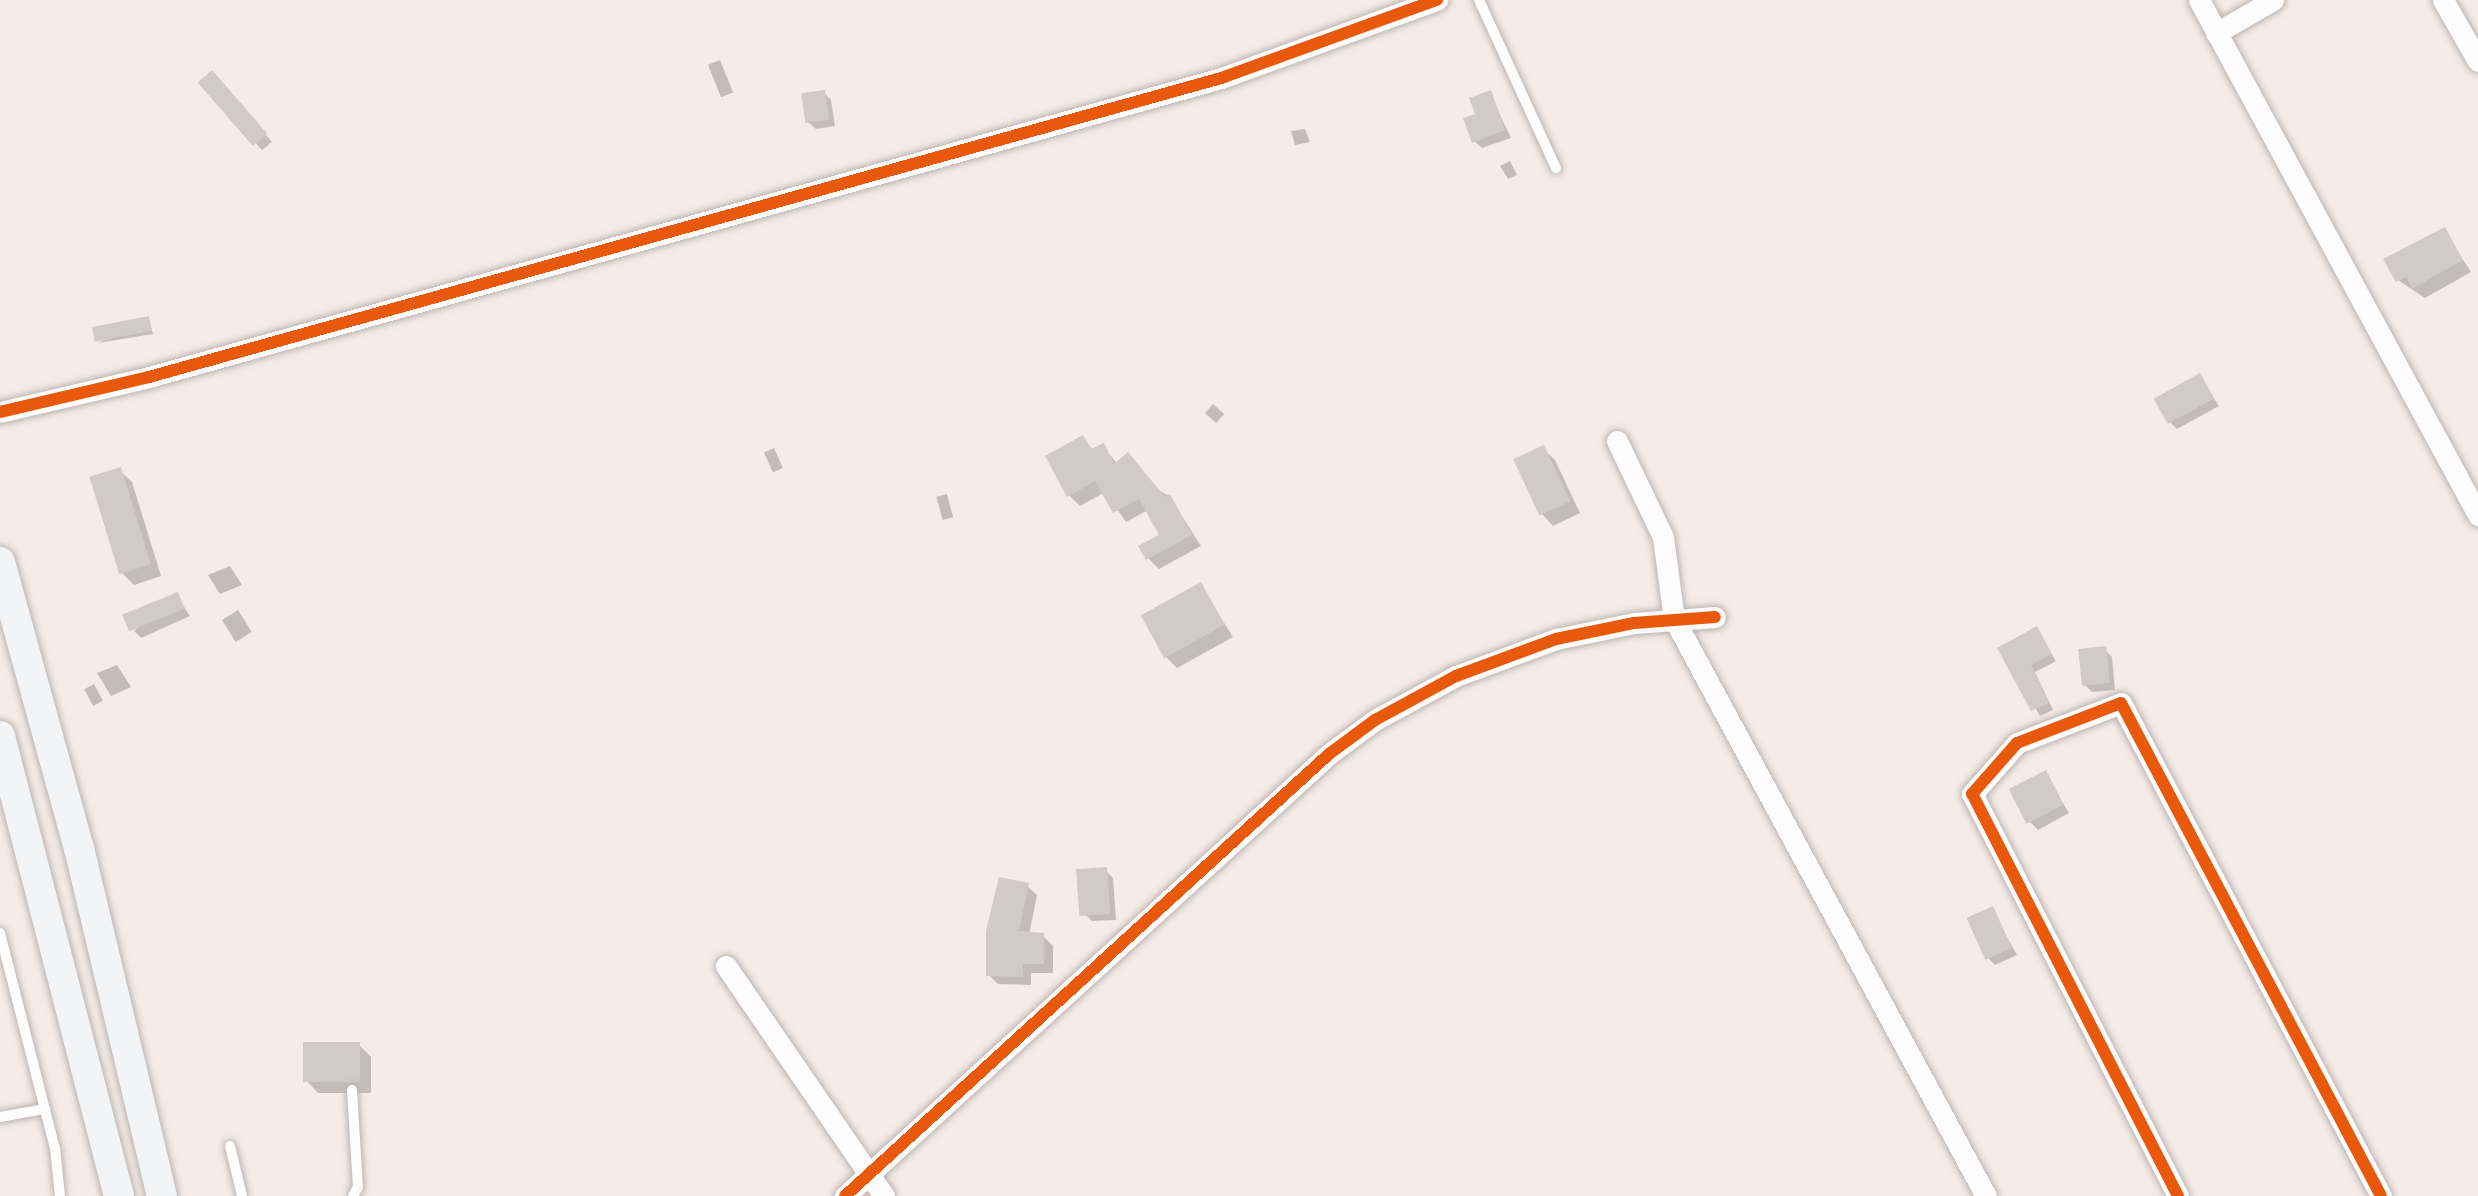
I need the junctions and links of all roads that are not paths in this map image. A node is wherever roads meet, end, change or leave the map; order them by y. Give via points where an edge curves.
1 (1437, 0) edge
2 (1479, 0) edge
3 (2199, 0) edge
4 (2273, 0) edge
5 (2443, 0) edge
6 (2216, 33) junction
7 (2478, 61) edge
8 (1556, 168) dead end
9 (0, 412) edge
10 (1617, 441) dead end
11 (2478, 515) edge
12 (0, 562) edge
13 (1715, 617) dead end
14 (1674, 619) junction
15 (0, 736) edge
16 (0, 933) edge
17 (726, 966) dead end
18 (352, 1090) dead end
19 (45, 1109) junction
20 (0, 1118) edge
21 (230, 1146) dead end
22 (869, 1172) junction
23 (60, 1196) edge
24 (118, 1196) edge
25 (163, 1196) edge
26 (242, 1196) edge
27 (353, 1196) edge
28 (845, 1196) edge
29 (884, 1196) edge
30 (1987, 1196) edge
31 (2178, 1196) edge
32 (2381, 1196) edge

1 - 9 street via 1221,78
2 - 8 lane
3 - 6 street
4 - 6 street
5 - 7 street
6 - 11 street
10 - 14 street via 1663,537
12 - 25 main road
13 - 14 street
14 - 22 street via 1508,654 1376,720
14 - 30 street
15 - 24 main road
16 - 19 lane
17 - 22 street
18 - 27 lane
19 - 20 lane
19 - 23 lane
21 - 26 lane
22 - 28 street
22 - 29 street
31 - 32 street via 1972,794 2017,743 2122,703

